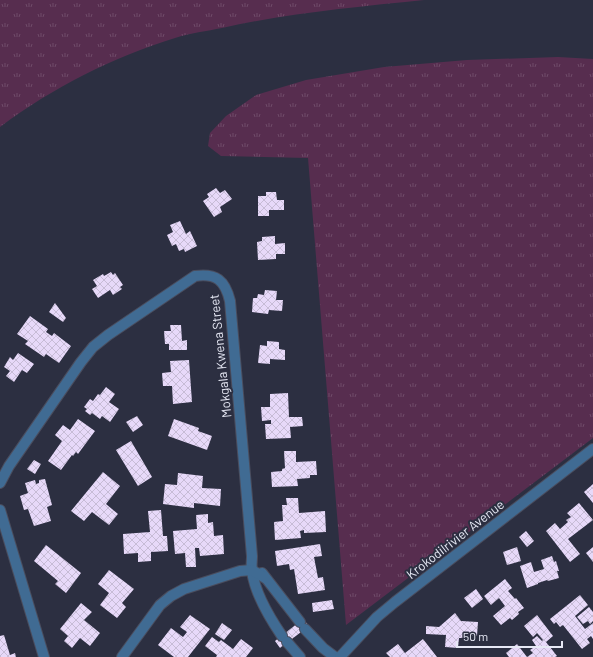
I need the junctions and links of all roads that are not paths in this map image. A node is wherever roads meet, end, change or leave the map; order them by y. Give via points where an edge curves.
1 (593, 449) edge
2 (0, 483) edge
3 (0, 510) edge
4 (252, 556) junction
5 (252, 570) junction
6 (265, 578) junction
7 (44, 657) edge
8 (122, 657) edge
9 (300, 657) edge
10 (335, 657) edge
11 (340, 657) edge

1 - 11 street, Krokodilrivier Avenue via 395,602 377,617
2 - 4 street, Mokgala Kwena Street via 93,347 108,334 195,276 204,274 216,277 228,291 230,301
3 - 7 street
4 - 5 street, Mokgala Kwena Street
4 - 6 street, Mokgala Kwena Street
5 - 6 street, Mokgala Kwena Street
5 - 8 street via 226,574 171,596 160,605
5 - 9 street, Mokgala Kwena Street via 260,598 285,639
6 - 10 street, Mokgala Kwena Street via 323,648

